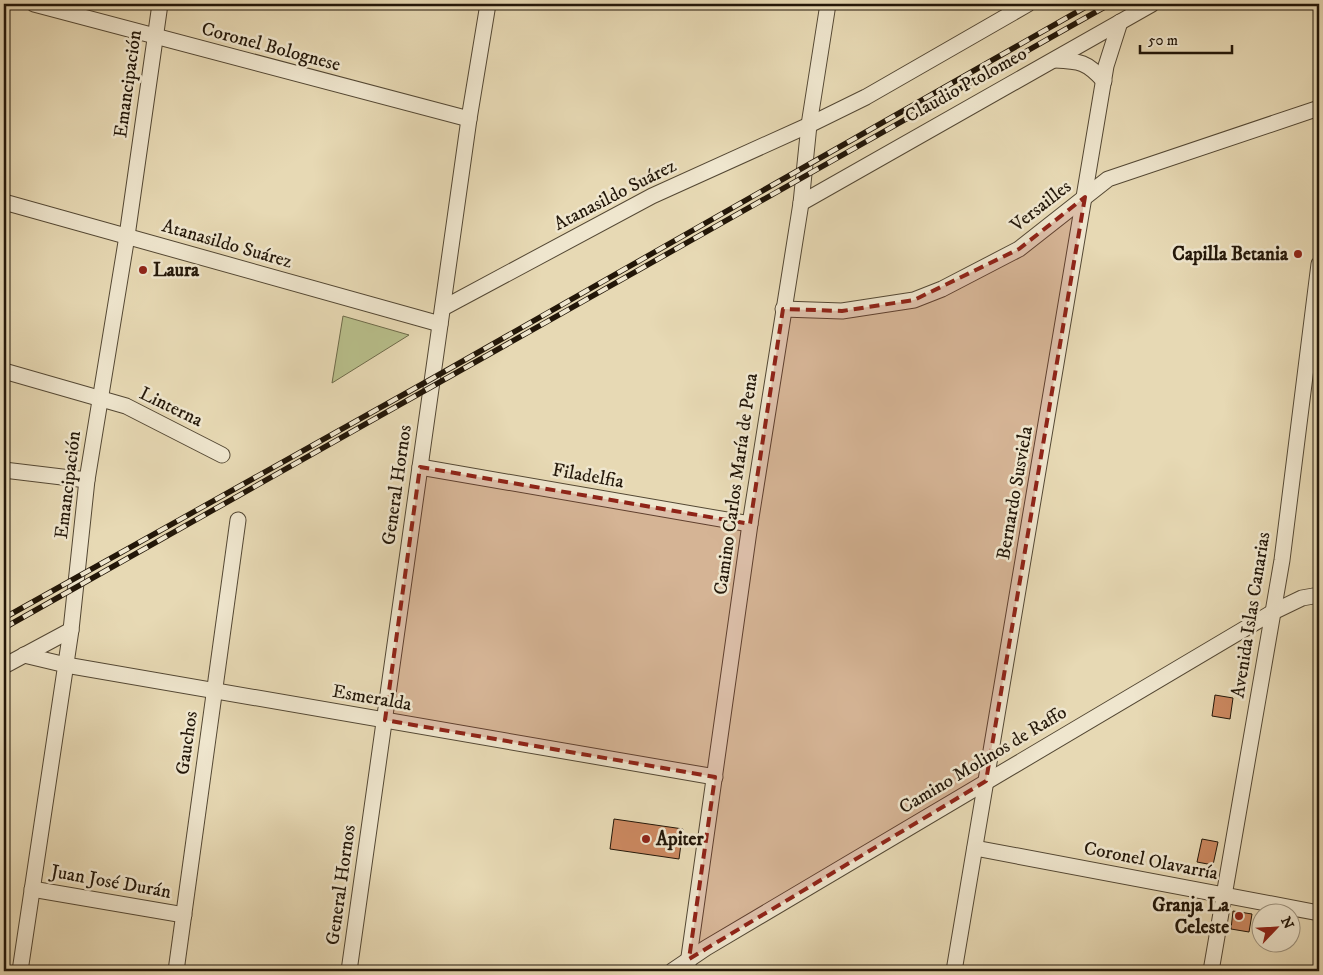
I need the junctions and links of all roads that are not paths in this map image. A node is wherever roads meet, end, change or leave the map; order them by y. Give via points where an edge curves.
1 (34, 4) edge
2 (160, 4) edge
3 (488, 4) edge
4 (828, 4) edge
5 (1028, 4) edge
6 (1152, 4) edge
7 (61, 7) edge
8 (1120, 22) junction
9 (155, 36) junction
10 (1054, 60) junction
11 (1104, 81) junction
12 (1319, 108) edge
13 (469, 119) junction
14 (809, 126) junction
15 (1085, 197) junction
16 (4, 202) edge
17 (801, 203) junction
18 (127, 236) junction
19 (1319, 264) edge
20 (443, 308) junction
21 (782, 309) junction
22 (440, 324) junction
23 (4, 371) edge
24 (100, 399) junction
25 (222, 455) dead end
26 (420, 467) junction
27 (4, 470) edge
28 (87, 480) junction
29 (238, 520) dead end
30 (750, 524) junction
31 (1319, 595) edge
32 (1273, 612) junction
33 (71, 630) junction
34 (24, 655) junction
35 (66, 665) junction
36 (4, 666) edge
37 (214, 689) junction
38 (385, 720) junction
39 (715, 777) junction
40 (986, 781) junction
41 (975, 848) junction
42 (32, 889) junction
43 (1224, 895) junction
44 (1319, 913) edge
45 (184, 915) junction
46 (688, 965) edge
47 (20, 971) edge
48 (176, 971) edge
49 (349, 971) edge
50 (672, 971) edge
51 (954, 971) edge
52 (1210, 971) edge

1 - 7 street, Coronel Bolognese
2 - 9 street, Emancipación
3 - 13 street, General Hornos
4 - 14 street, Camino Carlos María de Pena
5 - 14 street, Atanasildo Suárez
6 - 8 street, Claudio Ptolomeo
7 - 9 street, Coronel Bolognese
8 - 10 street, Claudio Ptolomeo
8 - 11 street, Bernardo Susviela
9 - 13 street, Coronel Bolognese
9 - 18 street, Emancipación
10 - 11 street via 1077,60 1090,66
10 - 17 street, Claudio Ptolomeo
11 - 15 street, Bernardo Susviela
12 - 15 street, Versailles via 1108,179
13 - 20 street, General Hornos
14 - 17 street, Camino Carlos María de Pena
14 - 20 street, Atanasildo Suárez via 652,196
15 - 21 street, Versailles via 1019,249 942,290 914,300 842,311
15 - 40 street, Bernardo Susviela
16 - 18 street, Atanasildo Suárez
17 - 21 street, Camino Carlos María de Pena
18 - 22 street, Atanasildo Suárez
18 - 24 street, Emancipación
19 - 32 street, Avenida Islas Canarias
20 - 22 street, General Hornos
21 - 30 street, Camino Carlos María de Pena
22 - 26 street, General Hornos
23 - 24 street, Linterna
24 - 25 street, Linterna via 126,406
24 - 28 street, Emancipación
26 - 30 street, Filadelfia
26 - 38 street, General Hornos
27 - 28 street
28 - 33 street, Emancipación
29 - 37 street, Gauchos
30 - 39 street, Camino Carlos María de Pena
31 - 32 street, Camino Molinos de Raffo via 1302,598
32 - 40 street, Camino Molinos de Raffo
32 - 43 street, Avenida Islas Canarias
33 - 34 street
33 - 35 street, Emancipación
34 - 35 street, Esmeralda
34 - 36 street
35 - 37 street, Esmeralda
35 - 42 street, Emancipación
37 - 38 street, Esmeralda
37 - 45 street, Gauchos
38 - 39 street, Esmeralda
38 - 49 street, General Hornos
39 - 46 street, Camino Carlos María de Pena
40 - 41 street, Bernardo Susviela
40 - 46 street, Camino Molinos de Raffo
41 - 43 street, Coronel Olavarría
41 - 51 street, Bernardo Susviela
42 - 45 street, Juan José Durán
42 - 47 street, Emancipación
43 - 44 street, Coronel Olavarría
43 - 52 street, Avenida Islas Canarias
45 - 48 street, Gauchos
46 - 50 street, Camino Molinos de Raffo

